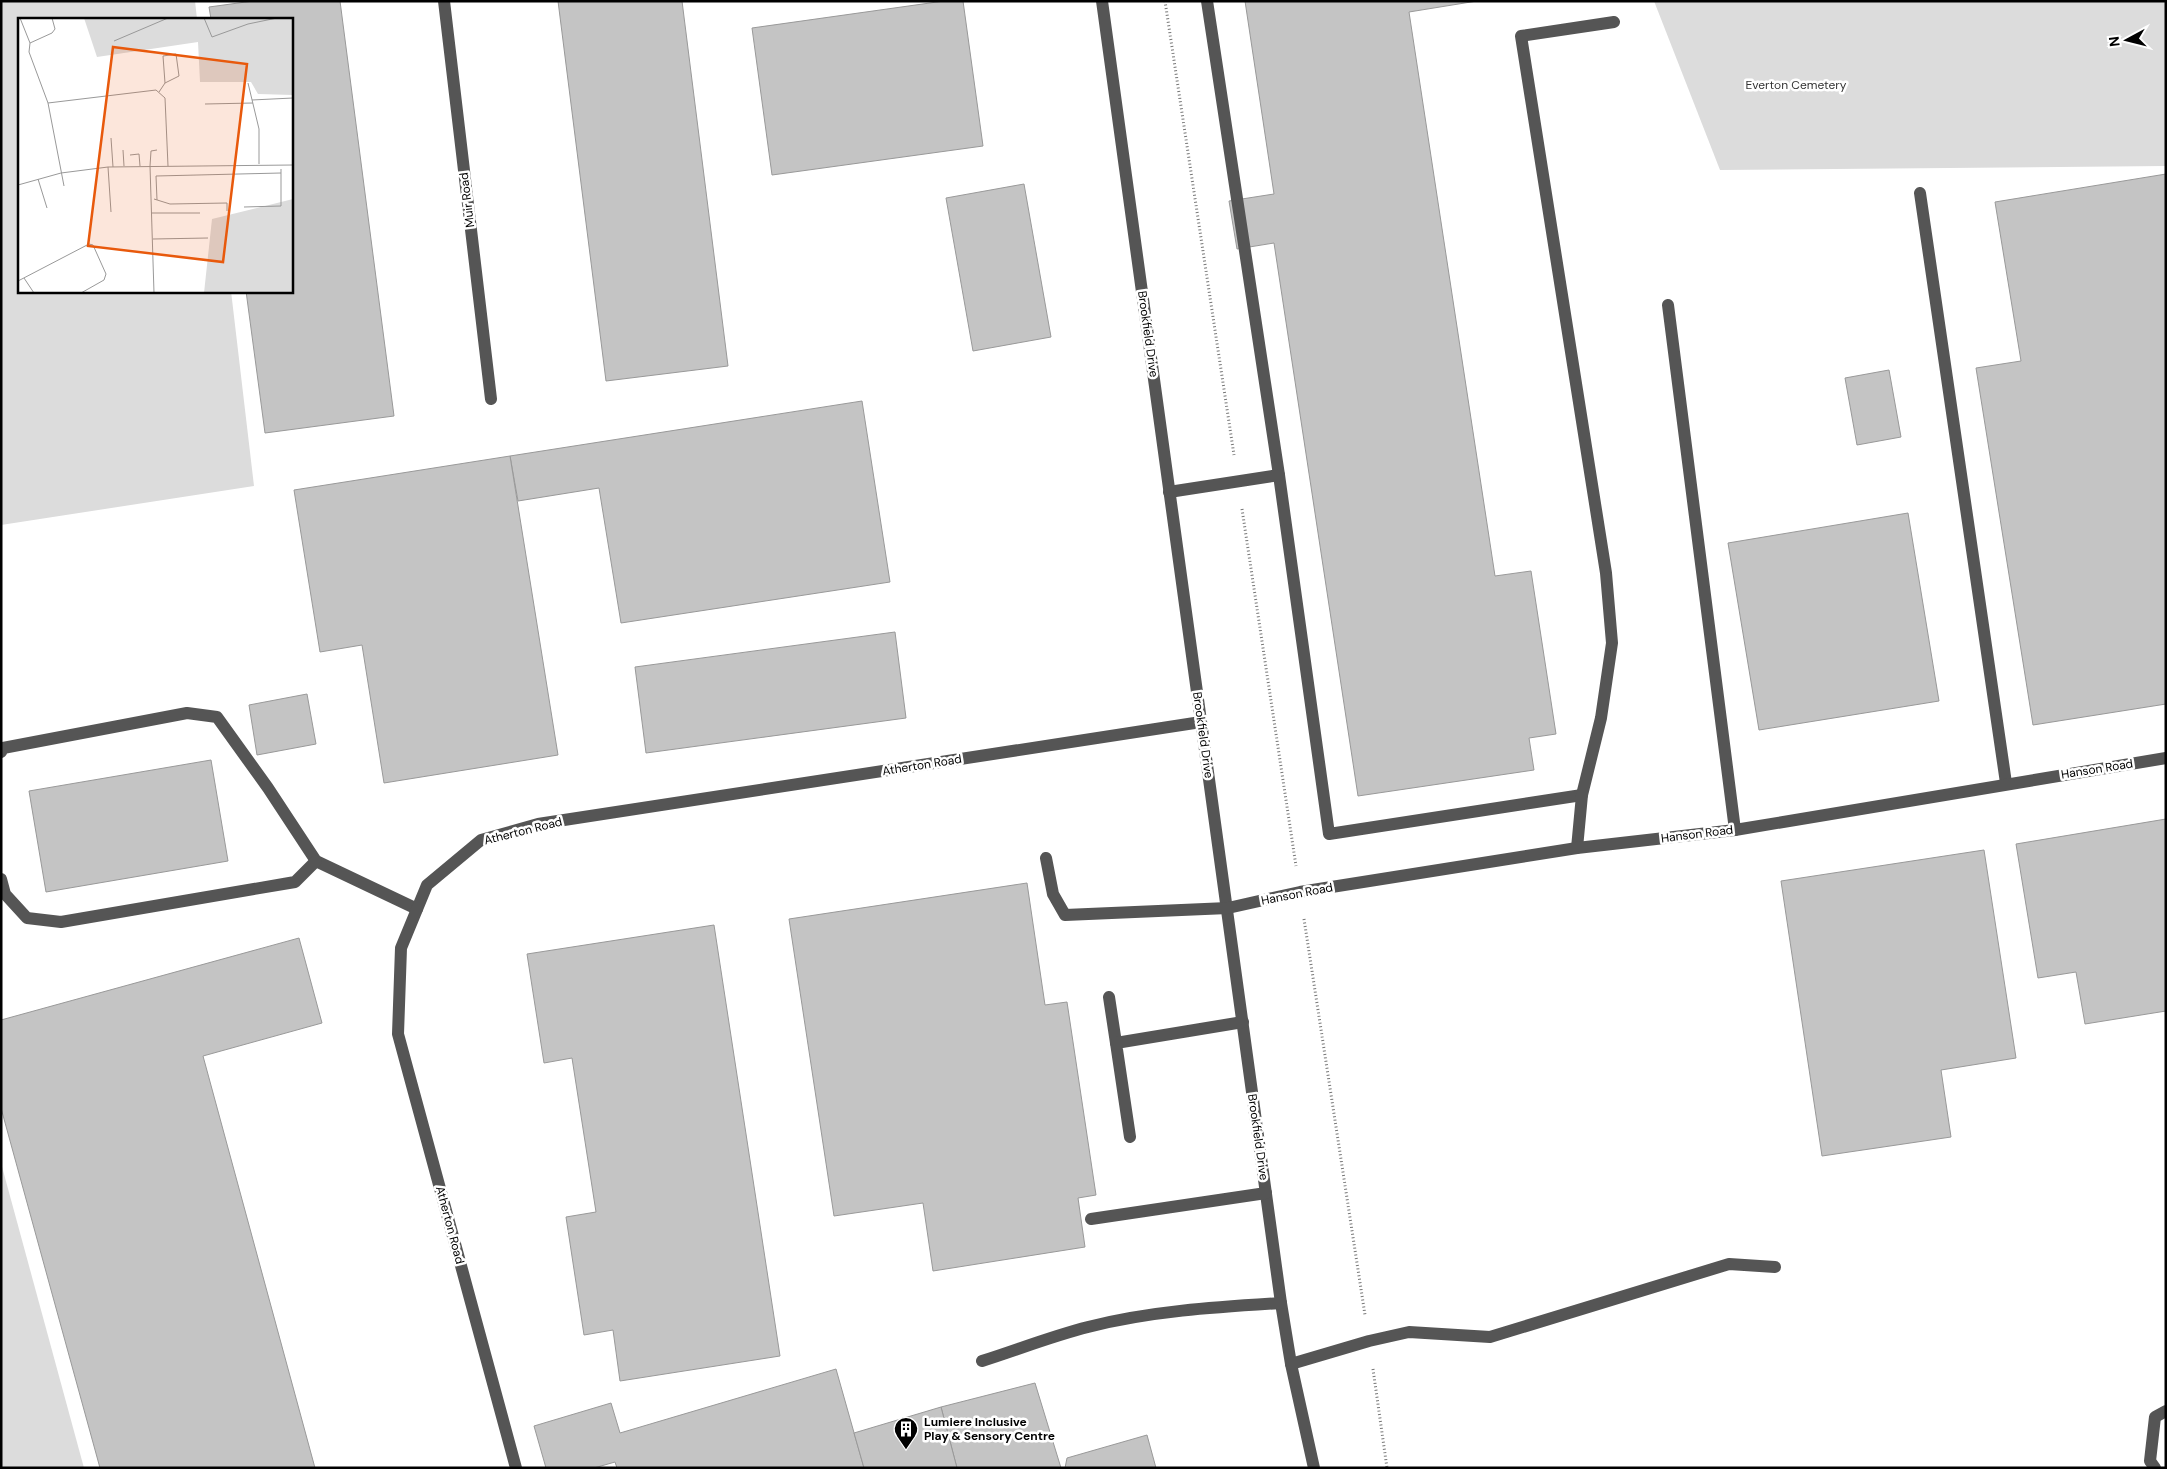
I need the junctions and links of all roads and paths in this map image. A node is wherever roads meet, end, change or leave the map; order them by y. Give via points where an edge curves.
1 (444, 1) edge
2 (1102, 1) edge
3 (1165, 1) edge
4 (1207, 1) edge
5 (1614, 22) dead end
6 (1920, 193) dead end
7 (1668, 305) dead end
8 (491, 399) dead end
9 (1279, 475) junction
10 (1238, 481) junction
11 (1169, 492) junction
12 (1200, 722) junction
13 (1, 752) edge
14 (2166, 758) edge
15 (2006, 783) junction
16 (1582, 795) junction
17 (1735, 830) junction
18 (1577, 848) junction
19 (1046, 858) dead end
20 (316, 861) junction
21 (1, 879) edge
22 (1300, 892) junction
23 (1228, 908) junction
24 (417, 909) junction
25 (1109, 997) dead end
26 (1243, 1022) junction
27 (1116, 1043) junction
28 (1130, 1136) dead end
29 (1266, 1193) junction
30 (1091, 1219) dead end
31 (1775, 1267) dead end
32 (1281, 1302) junction
33 (1370, 1341) junction
34 (982, 1361) dead end
35 (1291, 1364) junction
36 (2166, 1411) edge
37 (516, 1468) edge
38 (1314, 1468) edge
39 (1387, 1468) edge
40 (2155, 1468) edge

1 - 8 street, Muir Road
2 - 11 street, Brookfield Drive
3 - 10 path
4 - 9 street
5 - 16 street via 1521,36 1606,573 1612,643 1601,718
6 - 15 street
7 - 17 street
9 - 10 street
9 - 16 street via 1329,834
10 - 11 street
10 - 22 path
11 - 12 street, Brookfield Drive
12 - 23 street, Brookfield Drive
12 - 24 street, Atherton Road via 538,824 481,840 427,885
13 - 20 street via 3,748 187,713 217,717
14 - 15 street, Hanson Road
15 - 17 street, Hanson Road
16 - 18 street
17 - 18 street, Hanson Road
18 - 22 street, Hanson Road
19 - 23 street, Hanson Road via 1053,894 1065,915
20 - 21 street via 295,882 62,922 27,918 5,894
20 - 24 street
22 - 23 street, Hanson Road
22 - 33 path
23 - 26 street, Brookfield Drive
24 - 37 street, Atherton Road via 401,948 398,1034
25 - 27 street
26 - 27 street
26 - 29 street, Brookfield Drive
27 - 28 street
29 - 30 street
29 - 32 street, Brookfield Drive
31 - 33 street via 1729,1264 1490,1337 1409,1332
32 - 34 street via 1121,1320 1088,1327
32 - 35 street, Brookfield Drive
33 - 35 street
33 - 39 path
35 - 38 street, Brookfield Drive
36 - 40 street via 2155,1417 2150,1461

